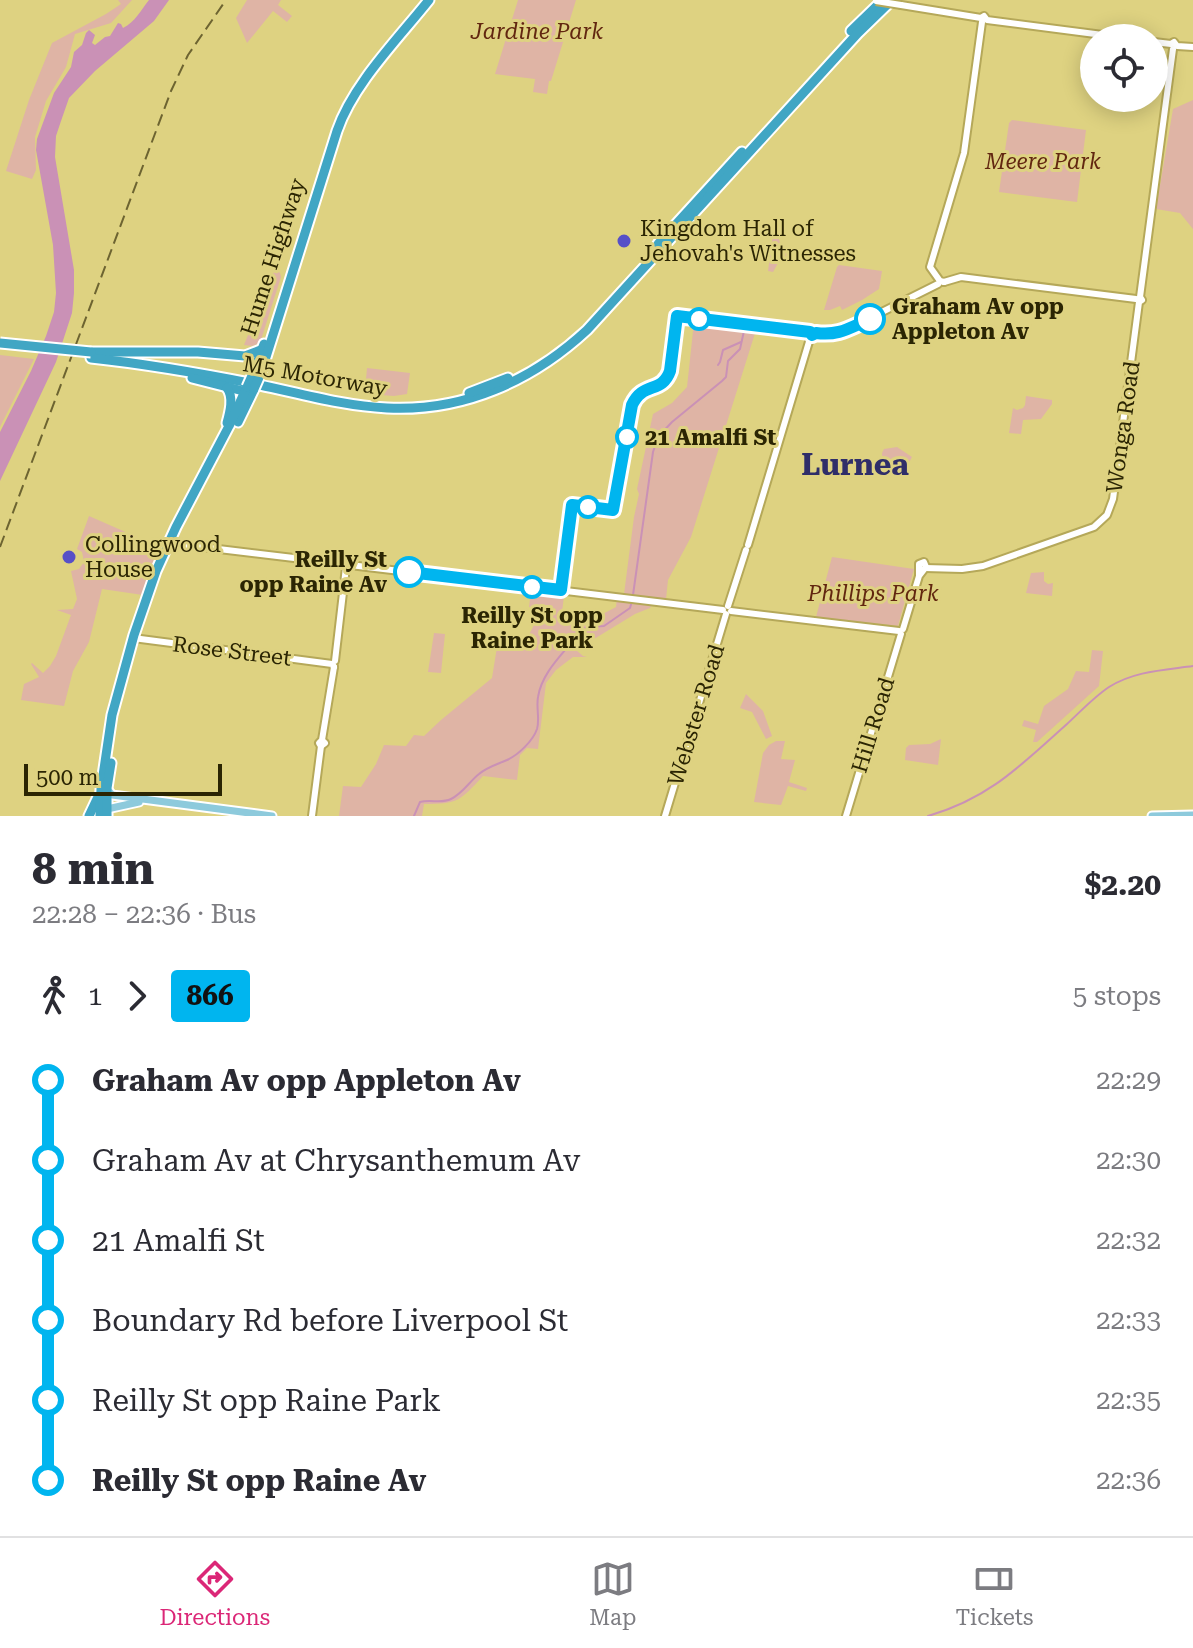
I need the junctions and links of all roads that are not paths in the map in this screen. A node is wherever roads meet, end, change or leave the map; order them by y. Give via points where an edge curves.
1 (422, 0) edge
2 (429, 0) edge
3 (874, 0) edge
4 (883, 0) edge
5 (896, 2) edge
6 (983, 20) junction
7 (1080, 32) edge
8 (1168, 45) edge
9 (1174, 46) junction
10 (1193, 47) edge
11 (941, 282) junction
12 (1138, 299) junction
13 (0, 346) edge
14 (263, 349) junction
15 (175, 353) junction
16 (91, 355) junction
17 (253, 381) junction
18 (226, 387) junction
19 (223, 438) junction
20 (172, 543) junction
21 (347, 565) junction
22 (923, 567) joint
23 (727, 610) junction
24 (901, 631) junction
25 (135, 639) junction
26 (334, 664) junction
27 (104, 790) junction
28 (134, 798) junction
29 (149, 801) junction
30 (102, 811) edge
31 (1193, 815) edge
32 (88, 816) edge
33 (269, 816) edge
34 (312, 816) edge
35 (665, 816) edge
36 (846, 816) edge
37 (1152, 816) edge

1 - 14 highway, Hume Highway via 343,102
2 - 17 highway, Hume Highway via 347,107
3 - 5 street, bridge
4 - 16 highway, M5 Motorway via 592,316 559,347 510,377 442,399 382,402 148,359
5 - 6 street
5 - 16 highway, M5 Motorway via 858,33 587,330 553,359 511,383 449,404 387,408
6 - 7 street
6 - 11 street via 963,155 930,267
8 - 9 street
9 - 10 street
9 - 12 street, Wonga Road
11 - 12 street via 961,277
11 - 23 street, Webster Road via 844,331 814,334
12 - 22 street, Wonga Road via 1107,515 1094,527 989,564
13 - 16 highway, M5 Motorway, bridge
14 - 15 highway via 245,356
14 - 17 highway, Hume Highway
15 - 16 highway
15 - 17 highway via 232,359
16 - 18 highway
17 - 18 highway
17 - 19 highway, Hume Highway
17 - 20 highway, Hume Highway
18 - 19 highway via 231,403
19 - 20 highway, Hume Highway via 183,511
20 - 21 street
20 - 25 highway, Hume Highway via 156,571
21 - 23 street
21 - 26 street
22 - 24 street, Hill Road
23 - 24 street
23 - 35 street, Webster Road
24 - 36 street, Hill Road
25 - 26 street, Rose Street
25 - 27 highway, Hume Highway via 112,715
26 - 34 street
27 - 28 main road
27 - 30 highway, Hume Highway
27 - 32 highway
28 - 29 main road
28 - 30 main road via 119,799
29 - 30 main road
29 - 33 main road
30 - 32 highway
31 - 37 main road

